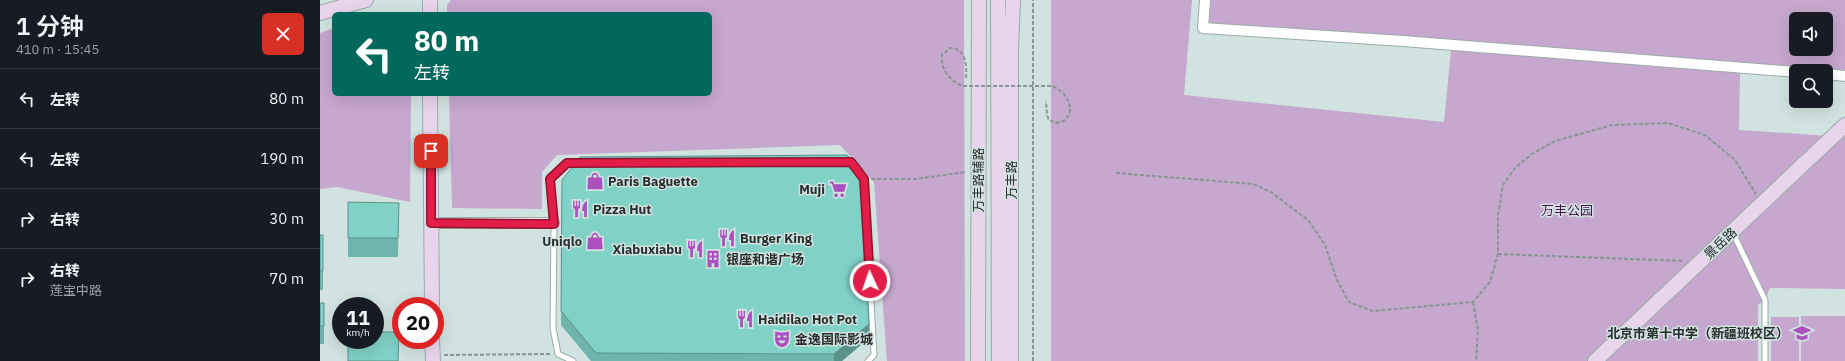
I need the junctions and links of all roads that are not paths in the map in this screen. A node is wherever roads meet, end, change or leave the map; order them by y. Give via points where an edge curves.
1 (366, 0) edge
2 (430, 0) edge
3 (979, 0) edge
4 (998, 0) edge
5 (1013, 0) edge
6 (1205, 0) edge
7 (430, 12) edge
8 (320, 13) edge
9 (1789, 71) edge
10 (1833, 75) edge
11 (1845, 76) edge
12 (430, 96) edge
13 (1845, 126) edge
14 (590, 162) edge
15 (855, 168) edge
16 (431, 223) junction
17 (554, 224) junction
18 (1732, 232) junction
19 (432, 297) edge
20 (573, 361) edge
21 (868, 361) edge
22 (978, 361) edge
23 (998, 361) edge
24 (1011, 361) edge
25 (1595, 361) edge
26 (1765, 361) edge

1 - 8 street
2 - 7 street
3 - 22 street, 万丰路辅路
4 - 23 street, 万丰路
5 - 24 street, 万丰路
6 - 9 street via 1203,28
10 - 11 street
12 - 16 street
13 - 18 street, 景岳路
14 - 17 lane via 567,163 550,179
15 - 21 lane via 864,179 874,355
16 - 17 street
16 - 19 street
17 - 20 lane via 553,328 558,354
18 - 25 street, 景岳路
18 - 26 lane via 1765,300

